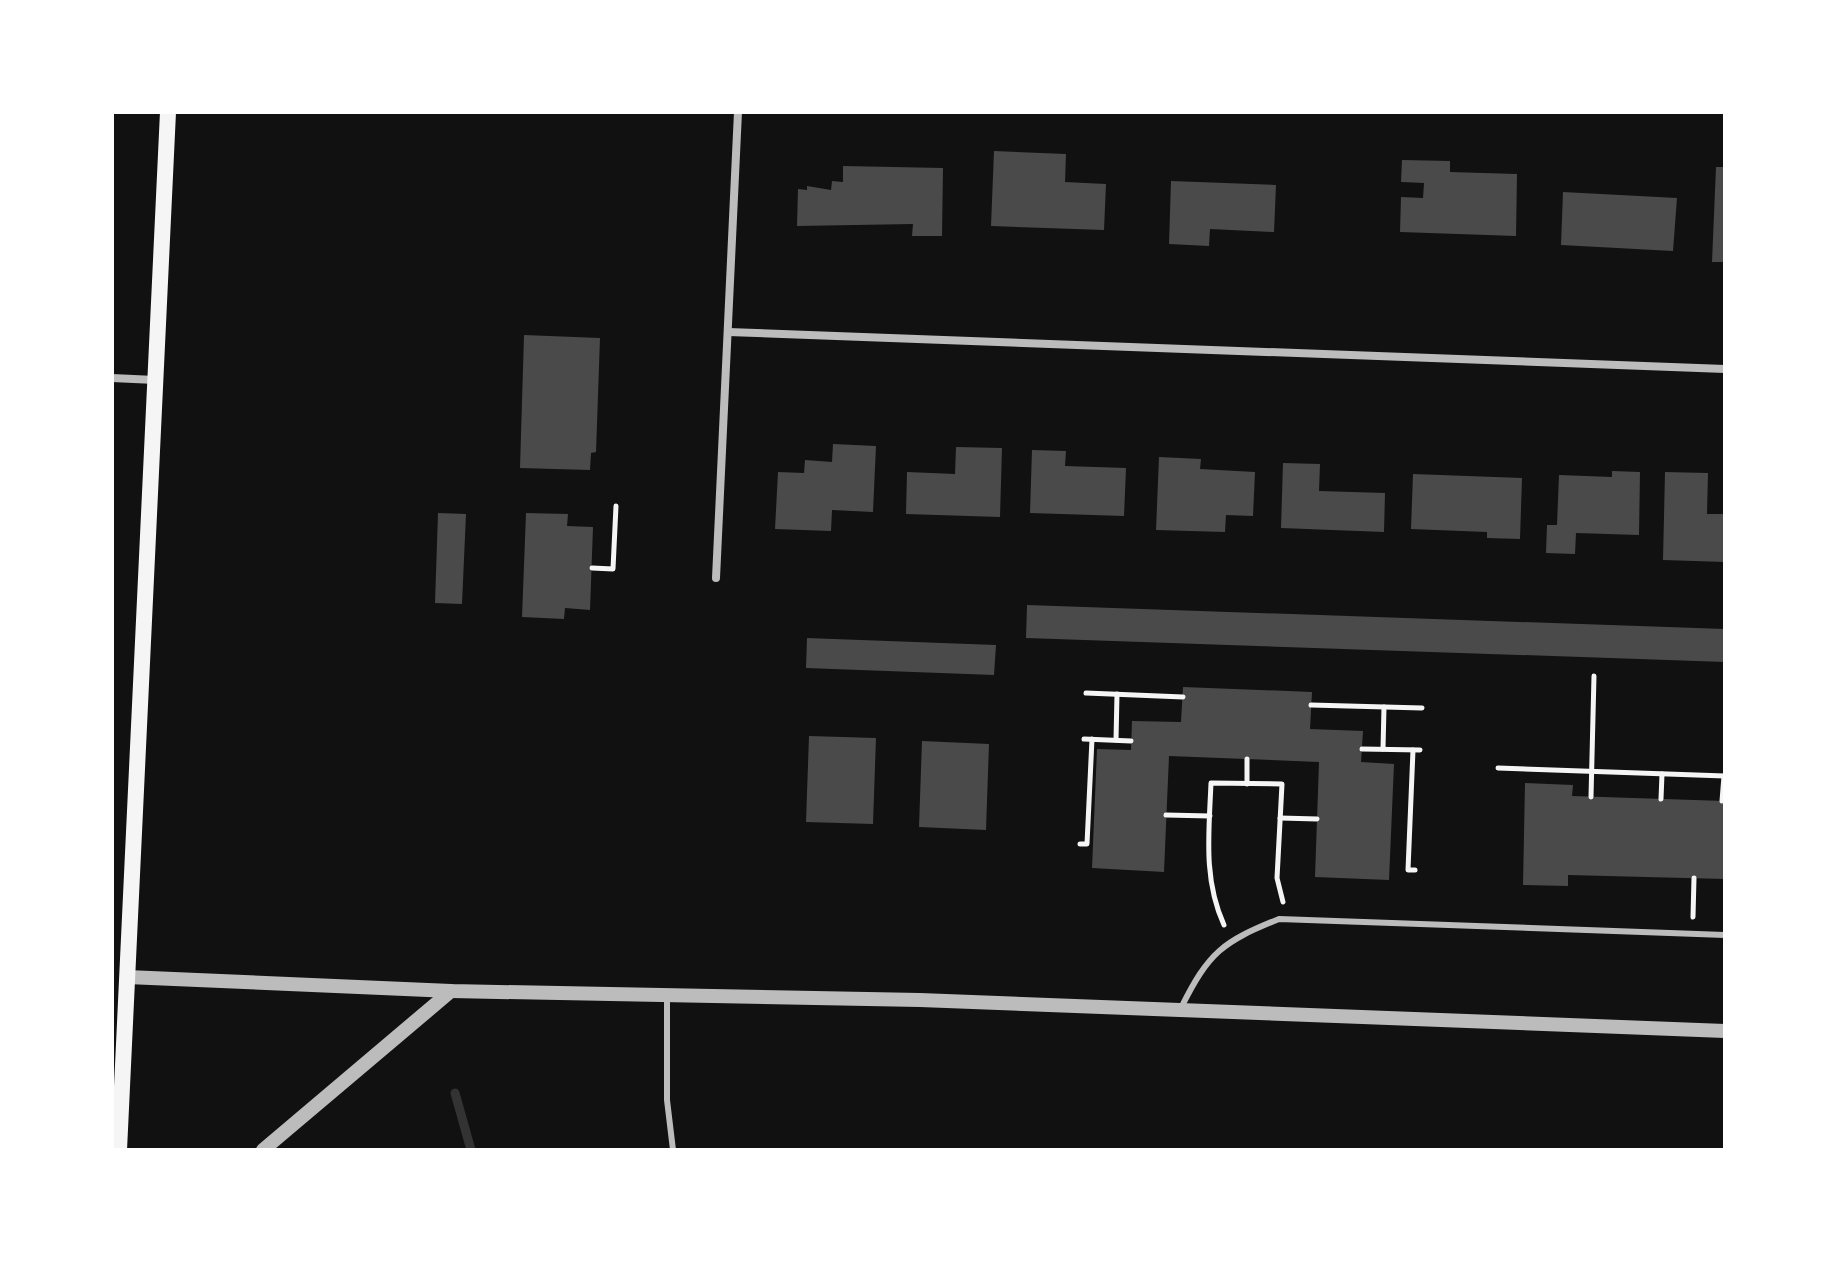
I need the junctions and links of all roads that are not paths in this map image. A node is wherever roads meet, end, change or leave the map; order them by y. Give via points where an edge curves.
1 (168, 112) edge
2 (738, 112) edge
3 (728, 332) junction
4 (1725, 369) edge
5 (112, 378) edge
6 (156, 380) junction
7 (716, 578) dead end
8 (1725, 935) edge
9 (127, 977) junction
10 (451, 991) junction
11 (667, 995) junction
12 (1180, 1010) junction
13 (1725, 1031) edge
14 (119, 1150) edge
15 (263, 1150) edge
16 (673, 1150) edge

1 - 6 main road
2 - 3 street
3 - 4 street
3 - 7 street
5 - 6 street
6 - 9 main road
8 - 12 lane via 1279,919 1231,940 1202,965
9 - 10 street
9 - 14 main road
10 - 11 street
10 - 15 street
11 - 12 street
11 - 16 lane via 667,1100
12 - 13 street

